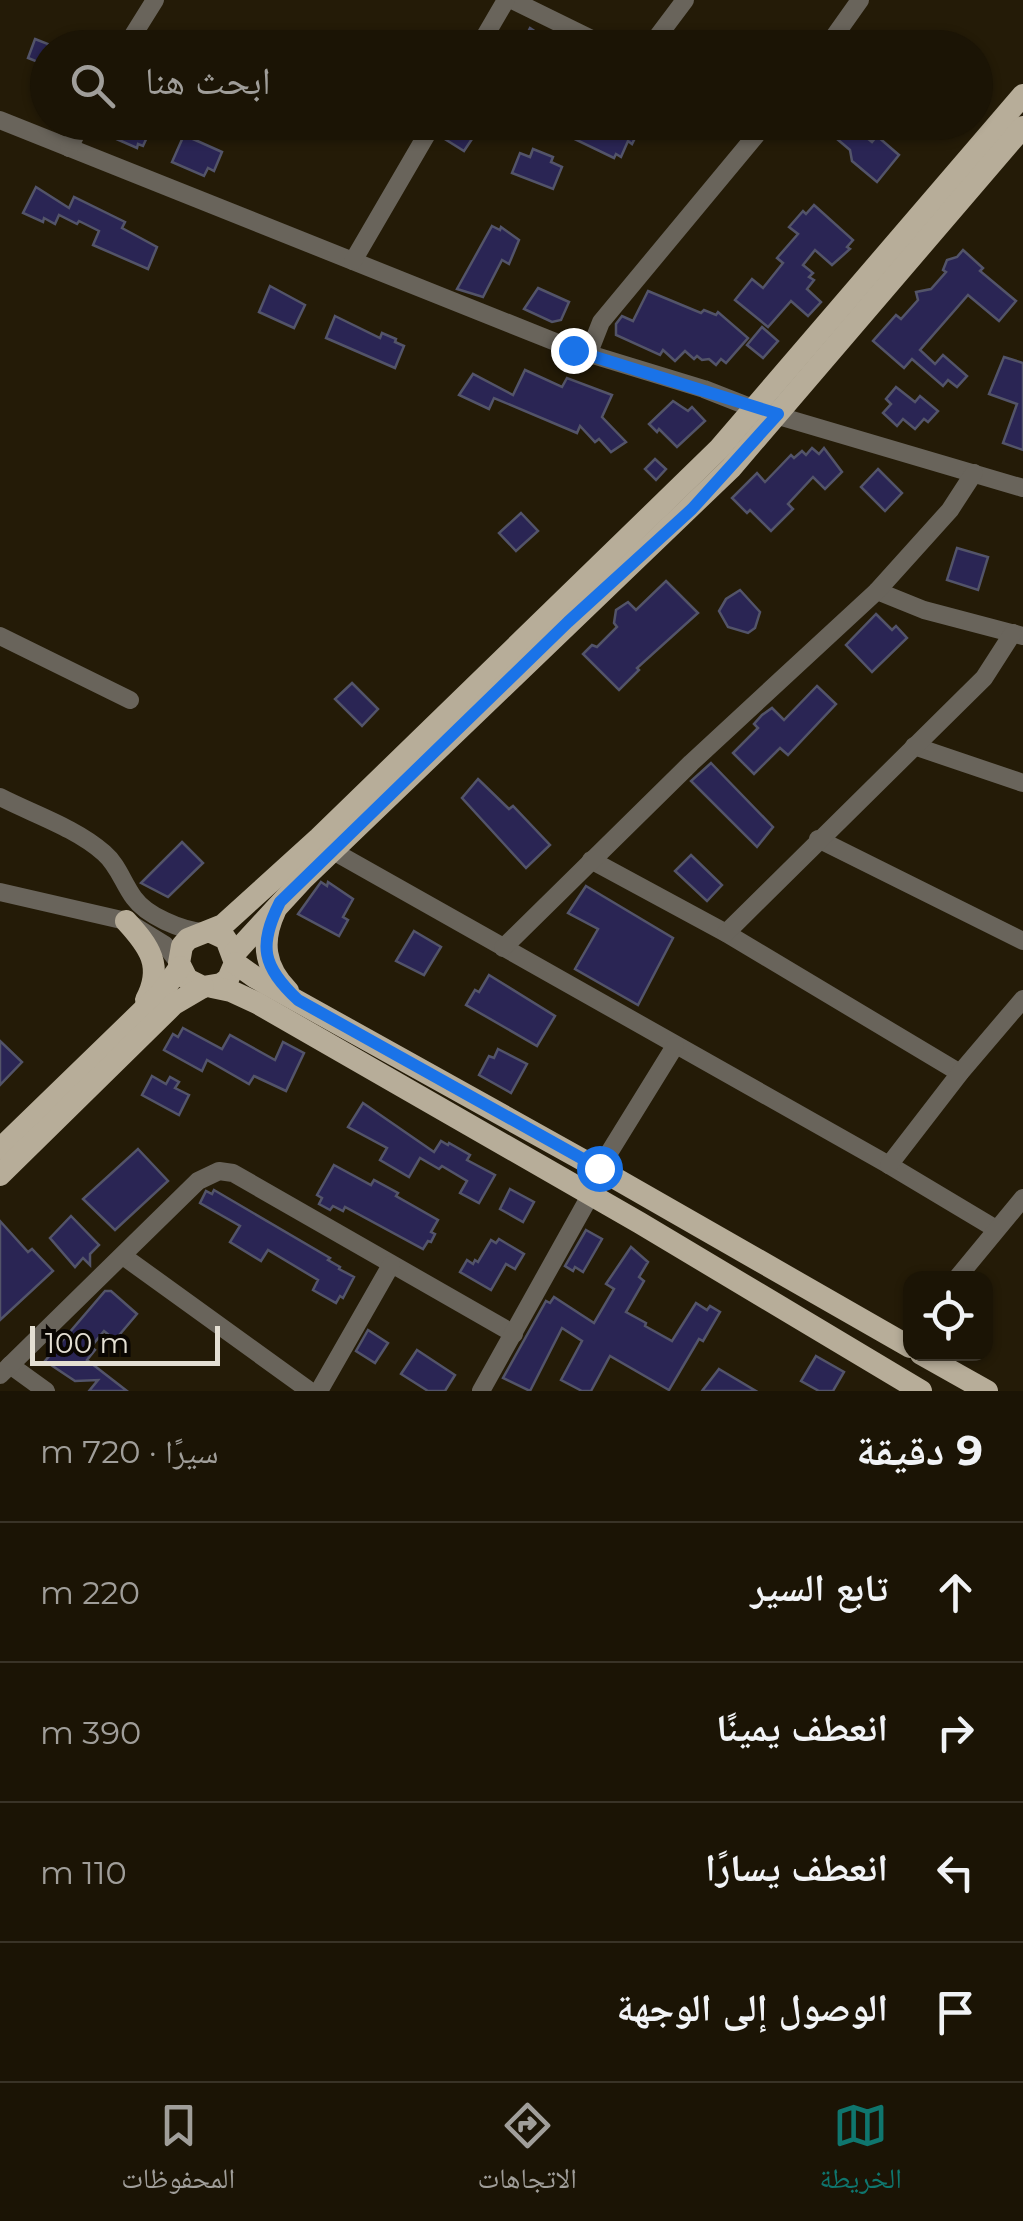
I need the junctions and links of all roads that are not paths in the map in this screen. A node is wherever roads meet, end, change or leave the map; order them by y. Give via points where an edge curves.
1 (155, 0) edge
2 (509, 0) edge
3 (685, 0) edge
4 (860, 0) edge
5 (136, 30) edge
6 (490, 30) edge
7 (572, 30) edge
8 (662, 30) edge
9 (839, 30) edge
10 (1023, 95) edge
11 (0, 120) edge
12 (1023, 128) edge
13 (30, 132) edge
14 (993, 137) edge
15 (50, 140) edge
16 (74, 140) edge
17 (423, 140) edge
18 (752, 140) edge
19 (991, 140) edge
20 (70, 148) junction
21 (953, 192) junction
22 (352, 261) junction
23 (588, 354) junction
24 (766, 412) junction
25 (974, 473) junction
26 (1023, 488) edge
27 (877, 592) junction
28 (1018, 635) edge
29 (0, 636) edge
30 (130, 700) dead end
31 (914, 746) junction
32 (1023, 784) edge
33 (0, 797) edge
34 (818, 839) junction
35 (333, 851) junction
36 (591, 860) junction
37 (0, 892) edge
38 (280, 902) junction
39 (131, 911) junction
40 (207, 932) junction
41 (726, 932) junction
42 (1023, 941) edge
43 (503, 948) junction
44 (235, 958) junction
45 (179, 965) junction
46 (208, 987) junction
47 (1023, 998) edge
48 (298, 1000) junction
49 (139, 1014) junction
50 (675, 1046) junction
51 (960, 1073) junction
52 (0, 1148) edge
53 (889, 1165) junction
54 (599, 1168) junction
55 (0, 1175) edge
56 (591, 1194) junction
57 (1023, 1198) edge
58 (996, 1229) junction
59 (124, 1256) junction
60 (391, 1265) junction
61 (963, 1271) edge
62 (514, 1334) junction
63 (903, 1341) edge
64 (937, 1361) edge
65 (5, 1370) edge
66 (46, 1391) edge
67 (310, 1391) edge
68 (320, 1391) edge
69 (481, 1391) edge
70 (921, 1391) edge
71 (986, 1391) edge

1 - 5 street
2 - 6 street
2 - 7 street
3 - 8 street
4 - 9 street
10 - 14 main road
11 - 13 street
12 - 21 main road
15 - 20 street
16 - 20 street
17 - 22 street
18 - 23 street via 601,322
19 - 21 main road
20 - 22 street
21 - 24 main road
22 - 23 street
23 - 24 street
24 - 25 street
24 - 35 main road via 692,509
24 - 40 main road via 347,812 242,909
25 - 26 street
25 - 27 street
27 - 28 street
27 - 36 street
28 - 31 street
29 - 30 street
31 - 32 street
31 - 34 street
33 - 39 street via 103,852 116,866
34 - 41 street
34 - 42 street
35 - 38 main road
35 - 43 street
36 - 41 street
36 - 43 street
37 - 39 street
38 - 44 main road
38 - 48 main road via 266,954 276,978
39 - 40 street
39 - 45 street
39 - 49 main road via 154,960 152,989
40 - 44 main road via 226,939
40 - 45 main road via 182,946
41 - 51 street
43 - 50 street
44 - 46 main road via 228,978
44 - 48 main road
45 - 46 main road via 187,979
45 - 49 main road
46 - 55 main road via 174,1004
46 - 56 main road via 258,1003
47 - 51 street
48 - 54 main road
49 - 52 main road
50 - 53 street
50 - 54 street
51 - 53 street
53 - 58 street
54 - 63 main road
56 - 62 street
56 - 70 main road
57 - 58 street
58 - 61 street
59 - 60 street via 198,1181 219,1172 233,1173
59 - 65 street
59 - 67 street
60 - 62 street
60 - 68 street
62 - 69 street
64 - 71 main road
65 - 66 street

